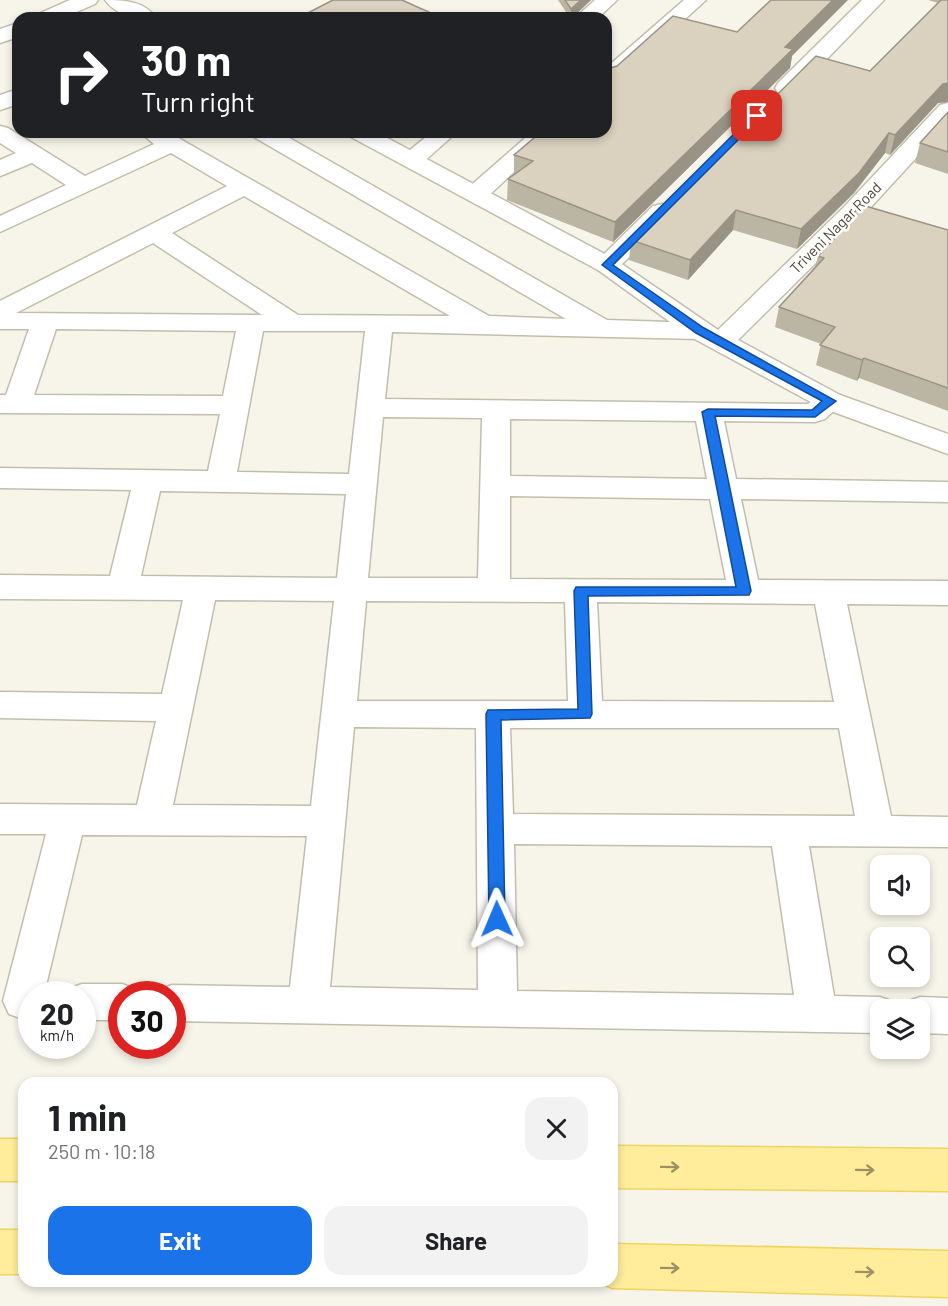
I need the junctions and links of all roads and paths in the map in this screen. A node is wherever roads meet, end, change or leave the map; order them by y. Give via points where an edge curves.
1 (88, 0) edge
2 (115, 0) edge
3 (607, 0) edge
4 (696, 0) edge
5 (874, 0) edge
6 (59, 12) edge
7 (136, 12) edge
8 (592, 12) edge
9 (612, 74) edge
10 (774, 99) edge
11 (947, 113) edge
12 (0, 133) edge
13 (162, 138) edge
14 (272, 138) edge
15 (371, 138) edge
16 (439, 138) edge
17 (539, 138) edge
18 (34, 154) junction
19 (412, 160) junction
20 (0, 169) edge
21 (84, 186) junction
22 (244, 186) junction
23 (477, 193) junction
24 (674, 199) edge
25 (0, 225) edge
26 (153, 232) junction
27 (607, 265) junction
28 (0, 310) edge
29 (0, 321) edge
30 (45, 321) junction
31 (251, 323) junction
32 (293, 323) junction
33 (379, 324) junction
34 (485, 324) junction
35 (600, 328) junction
36 (711, 336) junction
37 (830, 401) junction
38 (8, 404) edge
39 (235, 405) junction
40 (370, 408) junction
41 (496, 410) junction
42 (708, 412) junction
43 (948, 444) edge
44 (0, 478) edge
45 (148, 480) junction
46 (220, 481) junction
47 (362, 484) junction
48 (496, 486) junction
49 (724, 489) junction
50 (948, 492) edge
51 (0, 587) edge
52 (123, 588) junction
53 (201, 588) junction
54 (351, 590) junction
55 (494, 590) junction
56 (581, 591) junction
57 (744, 591) junction
58 (829, 592) junction
59 (948, 593) edge
60 (0, 705) edge
61 (176, 708) junction
62 (338, 714) junction
63 (494, 714) junction
64 (585, 714) junction
65 (854, 715) junction
66 (0, 819) edge
67 (68, 819) junction
68 (152, 820) junction
69 (327, 821) junction
70 (495, 829) junction
71 (788, 830) junction
72 (876, 831) junction
73 (948, 832) edge
74 (23, 981) edge
75 (186, 1003) edge
76 (308, 1005) junction
77 (498, 1009) junction
78 (817, 1014) junction
79 (870, 1015) edge
80 (930, 1015) edge
81 (948, 1016) edge
82 (0, 1160) edge
83 (18, 1160) edge
84 (618, 1167) edge
85 (948, 1170) edge
86 (0, 1252) edge
87 (18, 1252) edge
88 (618, 1266) edge
89 (948, 1275) edge

1 - 6 street
2 - 7 street
3 - 8 street
4 - 9 street
5 - 10 street
11 - 36 street, Triveni Nagar Road via 863,216
12 - 18 street
13 - 21 street
13 - 22 street
14 - 35 street
15 - 19 street
16 - 19 street
17 - 23 street
18 - 20 street
18 - 21 street
19 - 23 street
21 - 25 street
22 - 26 street
22 - 34 street
23 - 27 street
24 - 27 street
26 - 28 street
26 - 32 street
27 - 36 street
29 - 30 street
30 - 31 street
30 - 38 street
31 - 32 street
31 - 39 street
32 - 33 street
33 - 34 street
33 - 40 street
34 - 35 street
35 - 36 street
36 - 37 street
37 - 42 street via 815,413
37 - 43 street
38 - 39 street
39 - 46 street
40 - 41 street
40 - 47 street
41 - 42 street
41 - 48 street
42 - 49 street
44 - 45 street
45 - 46 street
45 - 52 street
46 - 47 street
47 - 54 street
48 - 49 street
48 - 55 street
49 - 50 street
49 - 57 street
51 - 52 street
52 - 53 street
53 - 54 street
53 - 61 street
54 - 55 street
54 - 62 street
55 - 56 street
56 - 57 street
56 - 64 street
57 - 58 street
58 - 59 street
58 - 65 street
60 - 61 street
61 - 68 street
62 - 63 street
62 - 69 street
63 - 64 street
63 - 70 street
64 - 65 street
65 - 72 street
66 - 67 street
67 - 68 street
67 - 74 street
68 - 69 street
69 - 76 street
70 - 71 street
70 - 77 street
71 - 72 street
71 - 78 street
72 - 73 street
75 - 76 street
76 - 77 street
77 - 78 street
78 - 79 street
80 - 81 street
82 - 83 main road
84 -> 85 main road
86 - 87 main road
88 -> 89 main road

